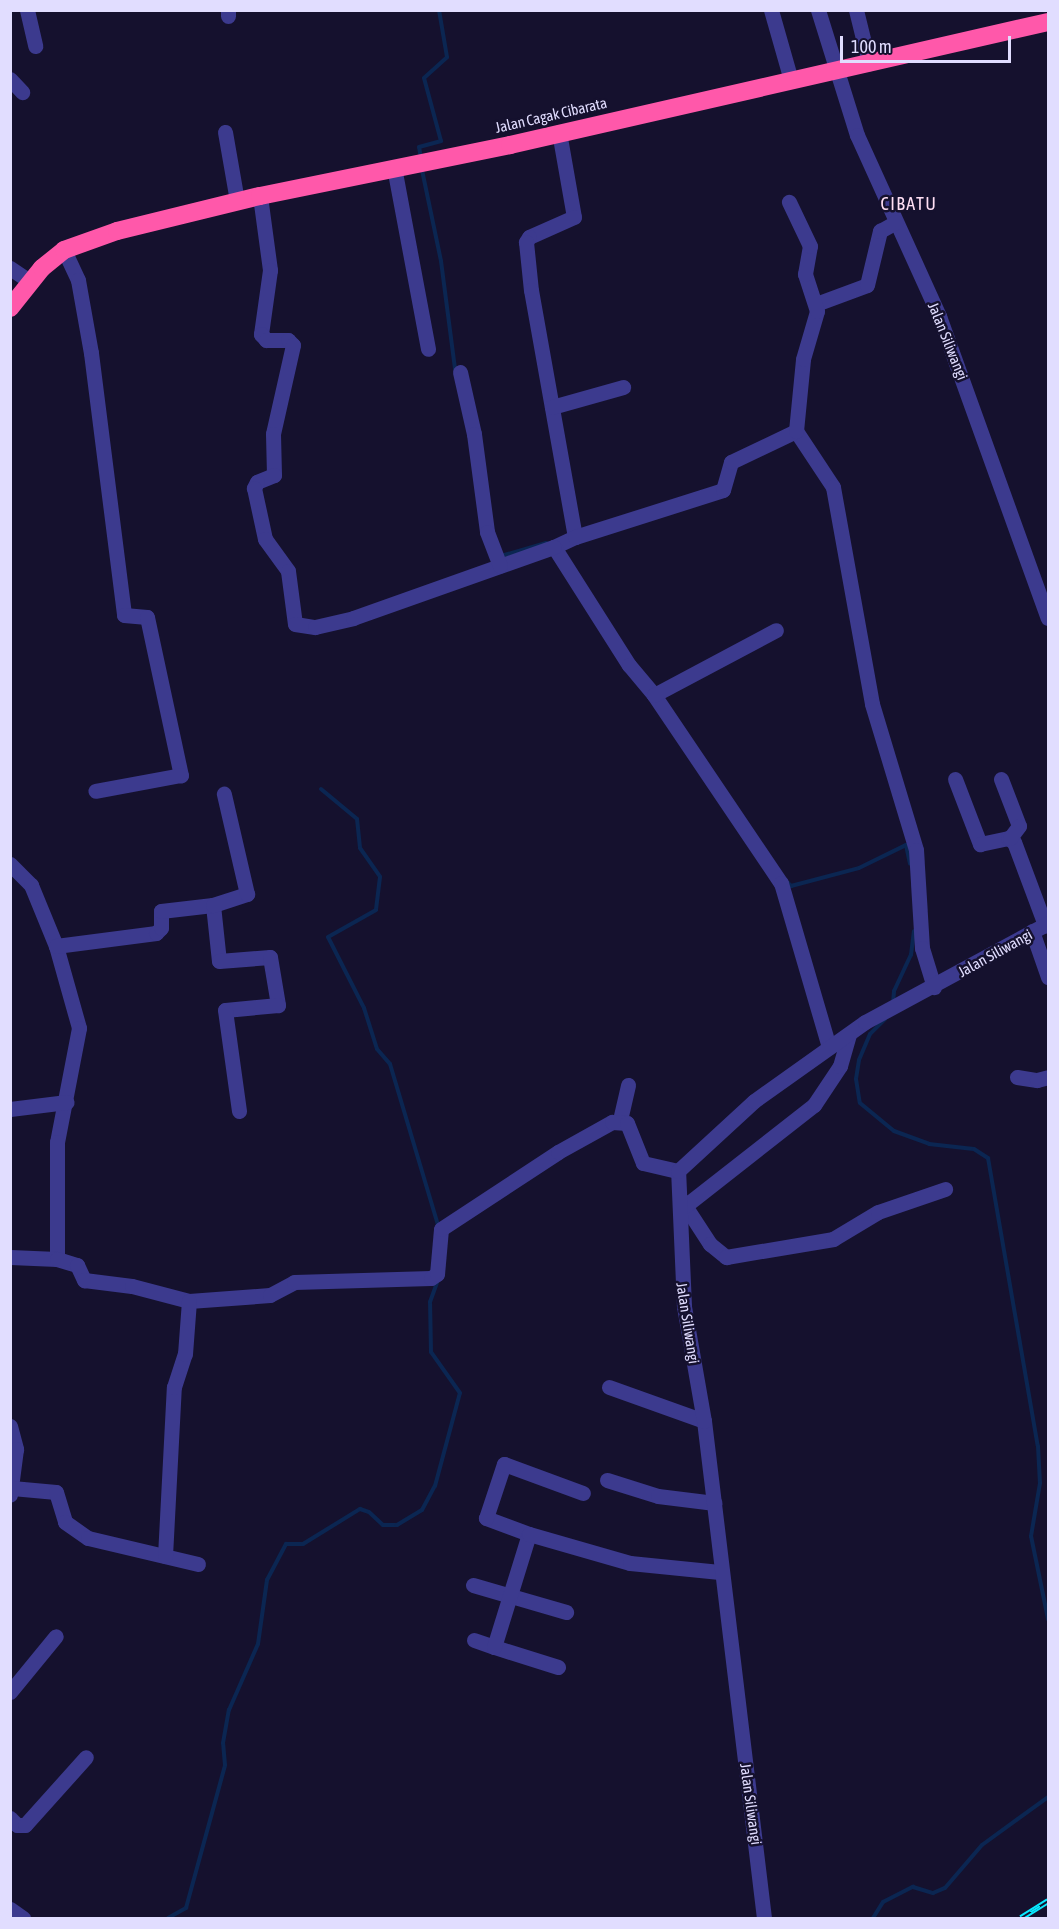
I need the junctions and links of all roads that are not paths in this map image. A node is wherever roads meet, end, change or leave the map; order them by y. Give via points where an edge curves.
1 (27, 10) edge
2 (771, 10) edge
3 (818, 10) edge
4 (856, 10) edge
5 (1048, 22) edge
6 (35, 46) dead end
7 (869, 63) junction
8 (836, 69) junction
9 (10, 79) edge
10 (791, 80) junction
11 (22, 92) dead end
12 (225, 132) dead end
13 (559, 132) junction
14 (394, 167) junction
15 (260, 196) junction
16 (237, 201) junction
17 (789, 202) dead end
18 (896, 222) junction
19 (64, 250) junction
20 (10, 268) edge
21 (31, 282) junction
22 (816, 304) junction
23 (10, 308) edge
24 (428, 349) dead end
25 (460, 372) dead end
26 (623, 387) dead end
27 (552, 407) junction
28 (796, 431) junction
29 (575, 537) junction
30 (554, 547) junction
31 (500, 566) junction
32 (1045, 599) edge
33 (1048, 618) edge
34 (776, 630) dead end
35 (654, 695) junction
36 (1001, 778) dead end
37 (955, 779) dead end
38 (95, 791) dead end
39 (224, 794) dead end
40 (1010, 838) junction
41 (10, 864) edge
42 (213, 905) junction
43 (1042, 927) edge
44 (56, 946) junction
45 (1048, 977) edge
46 (934, 987) junction
47 (849, 1034) junction
48 (829, 1047) junction
49 (1017, 1077) dead end
50 (1048, 1077) edge
51 (628, 1085) dead end
52 (67, 1101) junction
53 (10, 1109) edge
54 (239, 1111) dead end
55 (620, 1120) junction
56 (678, 1171) junction
57 (945, 1189) dead end
58 (682, 1202) junction
59 (11, 1257) edge
60 (57, 1259) junction
61 (189, 1301) junction
62 (609, 1387) dead end
63 (704, 1421) junction
64 (10, 1426) edge
65 (607, 1480) dead end
66 (11, 1492) edge
67 (583, 1493) dead end
68 (715, 1503) junction
69 (529, 1534) junction
70 (165, 1556) junction
71 (198, 1564) dead end
72 (720, 1572) junction
73 (473, 1585) dead end
74 (510, 1595) junction
75 (566, 1612) dead end
76 (56, 1636) dead end
77 (474, 1640) dead end
78 (494, 1647) junction
79 (558, 1667) dead end
80 (10, 1692) edge
81 (86, 1757) dead end
82 (10, 1818) edge
83 (10, 1909) edge
84 (23, 1918) edge
85 (764, 1918) edge

1 - 6 street
2 - 10 street
3 - 8 street, Jalan Siliwangi
4 - 7 street
5 - 7 highway, Jalan Cagak Cibarata
7 - 8 highway, Jalan Cagak Cibarata
8 - 10 highway, Jalan Cagak Cibarata
8 - 18 street, Jalan Siliwangi via 857,135
9 - 11 street
10 - 13 highway, Jalan Cagak Cibarata
12 - 16 street
13 - 14 highway, Jalan Cagak Cibarata
13 - 27 street via 574,217 526,240
14 - 15 highway, Jalan Cagak Cibarata
14 - 24 street
15 - 16 highway, Jalan Cagak Cibarata
15 - 31 street via 270,270 261,334 266,340 288,340 293,345 273,434 274,475 256,482 254,488 265,539 291,580 295,624 315,627 353,618
16 - 19 highway, Jalan Cagak Cibarata via 117,231
17 - 22 street via 810,246 804,274
18 - 22 street via 880,231 867,285
18 - 32 street, Jalan Siliwangi via 970,398
19 - 21 highway
19 - 38 street via 78,280 91,353 124,615 147,617 181,775
20 - 21 street
21 - 23 highway
22 - 28 street via 816,325 802,359
25 - 31 street via 474,434 487,532
26 - 27 street
27 - 29 street
28 - 29 street via 731,462 723,490
28 - 46 street via 833,487 872,704 916,850 922,948
29 - 30 street
30 - 31 street
30 - 35 street via 629,665
32 - 33 street, Jalan Siliwangi
34 - 35 street
35 - 48 street via 781,883
36 - 40 street via 1019,825
37 - 40 street via 980,844
39 - 42 street via 249,890 246,895
40 - 43 street
41 - 44 street via 31,885
42 - 44 street via 161,911 161,928 156,933
42 - 54 street via 219,961 270,957 278,1005 225,1010
43 - 45 street
43 - 46 street, Jalan Siliwangi
44 - 52 street via 79,1028
46 - 47 street, Jalan Siliwangi
47 - 48 street, Jalan Siliwangi
47 - 58 street via 840,1066 814,1105
48 - 56 street, Jalan Siliwangi via 754,1101
49 - 50 street
51 - 55 street
52 - 53 street
52 - 60 street via 57,1142
55 - 56 street via 627,1123 642,1162
55 - 61 street via 579,1139 441,1229 438,1265 432,1277 294,1282 270,1295
56 - 58 street, Jalan Siliwangi
57 - 58 street via 878,1212 833,1239 726,1257 710,1244
58 - 63 street, Jalan Siliwangi via 684,1306
59 - 60 street
60 - 61 street via 77,1265 84,1280 132,1286
61 - 70 street via 185,1354 174,1387
62 - 63 street
63 - 68 street, Jalan Siliwangi
64 - 66 street via 16,1449
65 - 68 street via 658,1496
66 - 70 street via 56,1492 64,1522 88,1538
67 - 69 street via 504,1464 486,1518
68 - 72 street, Jalan Siliwangi
69 - 72 street via 630,1563
69 - 74 street
70 - 71 street
72 - 85 street, Jalan Siliwangi via 761,1870
73 - 74 street
74 - 75 street
74 - 78 street
76 - 80 street
77 - 78 street
78 - 79 street
81 - 82 street via 25,1825 21,1827
83 - 84 street

